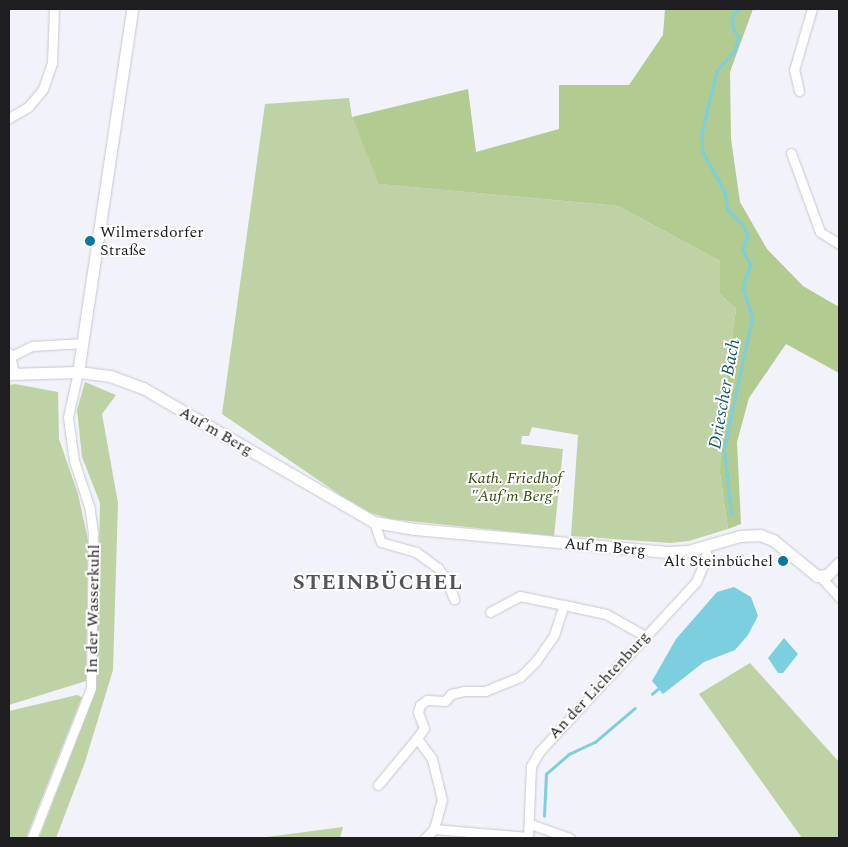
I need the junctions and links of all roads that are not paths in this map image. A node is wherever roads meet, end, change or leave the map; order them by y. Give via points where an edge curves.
1 (54, 9) edge
2 (132, 9) edge
3 (812, 9) edge
4 (799, 91) dead end
5 (9, 118) edge
6 (791, 153) dead end
7 (839, 244) edge
8 (83, 343) junction
9 (9, 355) edge
10 (78, 372) junction
11 (11, 373) edge
12 (374, 522) junction
13 (704, 546) junction
14 (839, 563) edge
15 (821, 577) junction
16 (839, 597) edge
17 (454, 599) dead end
18 (564, 605) junction
19 (490, 612) dead end
20 (645, 636) junction
21 (417, 738) junction
22 (378, 785) dead end
23 (530, 824) junction
24 (434, 829) junction
25 (32, 838) edge
26 (425, 838) edge
27 (528, 838) edge
28 (570, 838) edge

1 - 5 street via 54,50 48,78 36,100
2 - 8 street
3 - 4 street via 794,70
6 - 7 street via 820,232
8 - 9 street via 32,346
8 - 10 street
9 - 11 street
10 - 11 street, Auf'm Berg
10 - 12 street, Auf'm Berg via 110,376 143,388
10 - 25 street, In der Wasserkuhl via 68,417 74,461 89,506 93,533 91,688
12 - 13 street, Auf'm Berg via 414,530 667,552
12 - 17 street via 381,542 416,552 438,568
13 - 15 street, Auf'm Berg via 740,536 767,537 810,572
13 - 20 street, An der Lichtenburg via 707,556 696,582
14 - 15 street
15 - 16 street
18 - 19 street via 520,596
18 - 20 street via 606,614
18 - 21 street via 554,635 536,662 520,677 485,691 451,694 445,701 427,700 418,712 424,728
20 - 23 street, An der Lichtenburg via 538,752 531,766
21 - 22 street
21 - 24 street via 432,759 440,786 442,800
23 - 27 street, An der Lichtenburg
23 - 28 street
24 - 26 street
24 - 27 street

